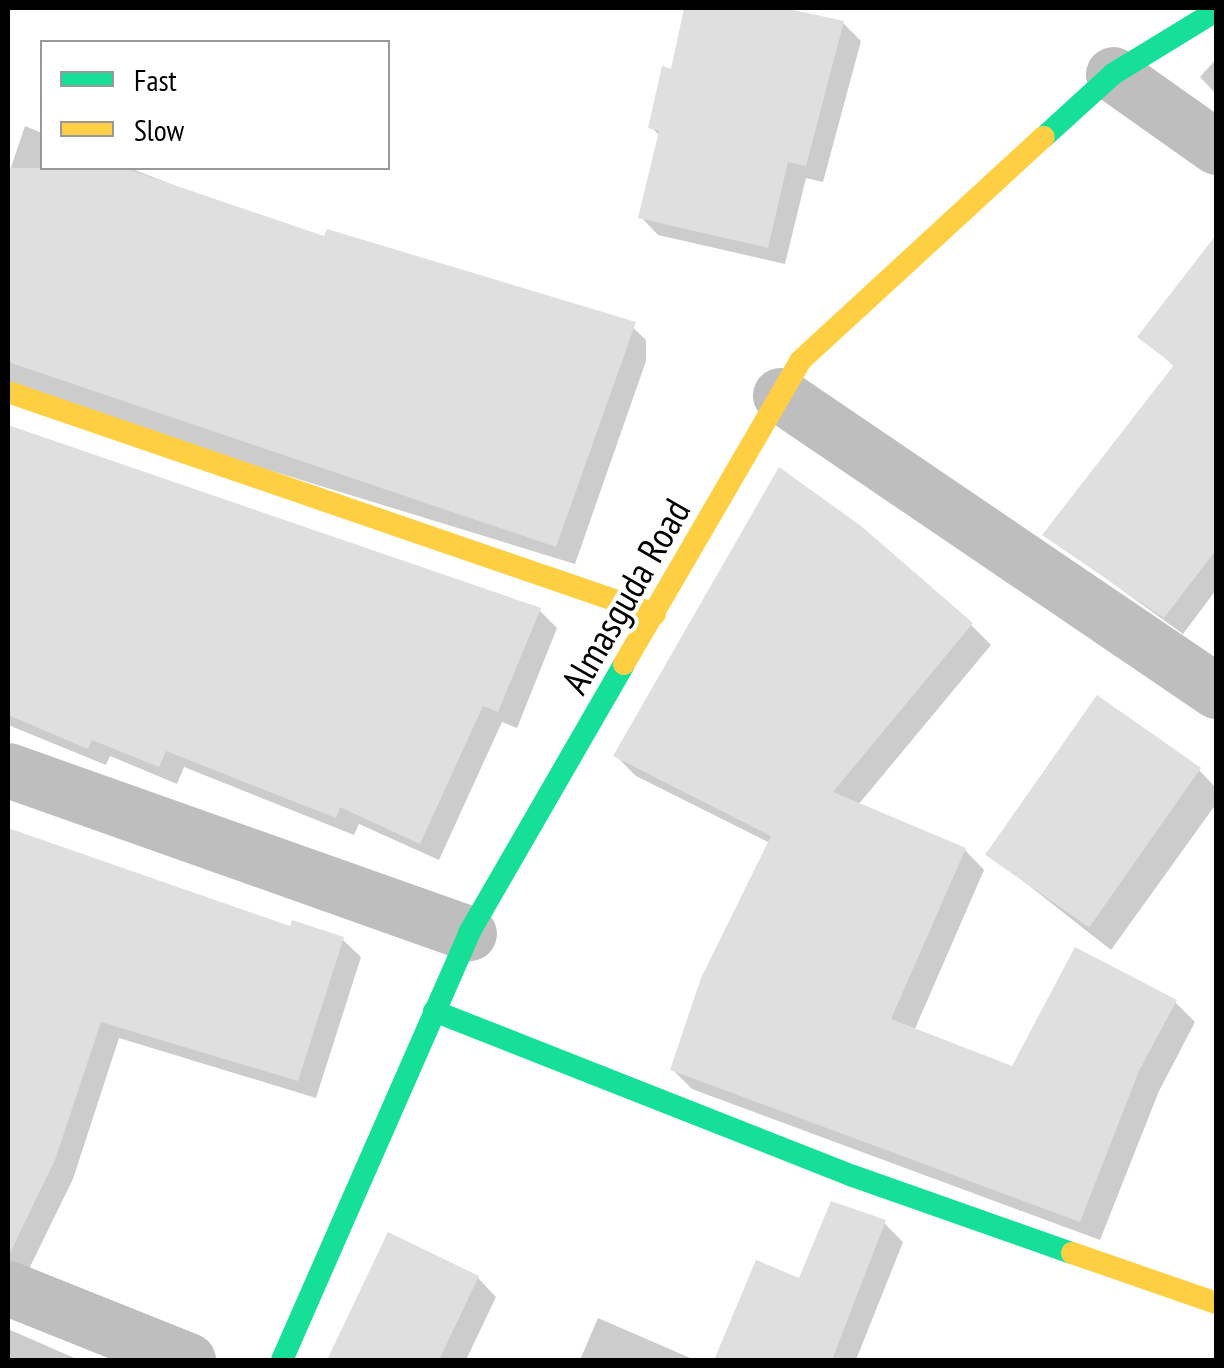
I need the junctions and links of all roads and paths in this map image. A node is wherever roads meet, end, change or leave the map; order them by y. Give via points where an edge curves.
1 (1213, 11) edge
2 (1113, 74) junction
3 (1216, 147) edge
4 (8, 392) edge
5 (780, 394) junction
6 (655, 614) junction
7 (1216, 691) edge
8 (8, 770) edge
9 (469, 933) junction
10 (434, 1011) junction
11 (8, 1288) edge
12 (1216, 1303) edge
13 (188, 1360) edge
14 (282, 1360) edge

1 - 2 street, Almasguda Road
2 - 3 street
2 - 5 street, Almasguda Road via 800,361
4 - 6 street
5 - 6 street, Almasguda Road
5 - 7 street
6 - 9 street, Almasguda Road
8 - 9 street
9 - 10 street, Almasguda Road
10 - 12 street via 853,1176
10 - 14 street, Almasguda Road
11 - 13 street

